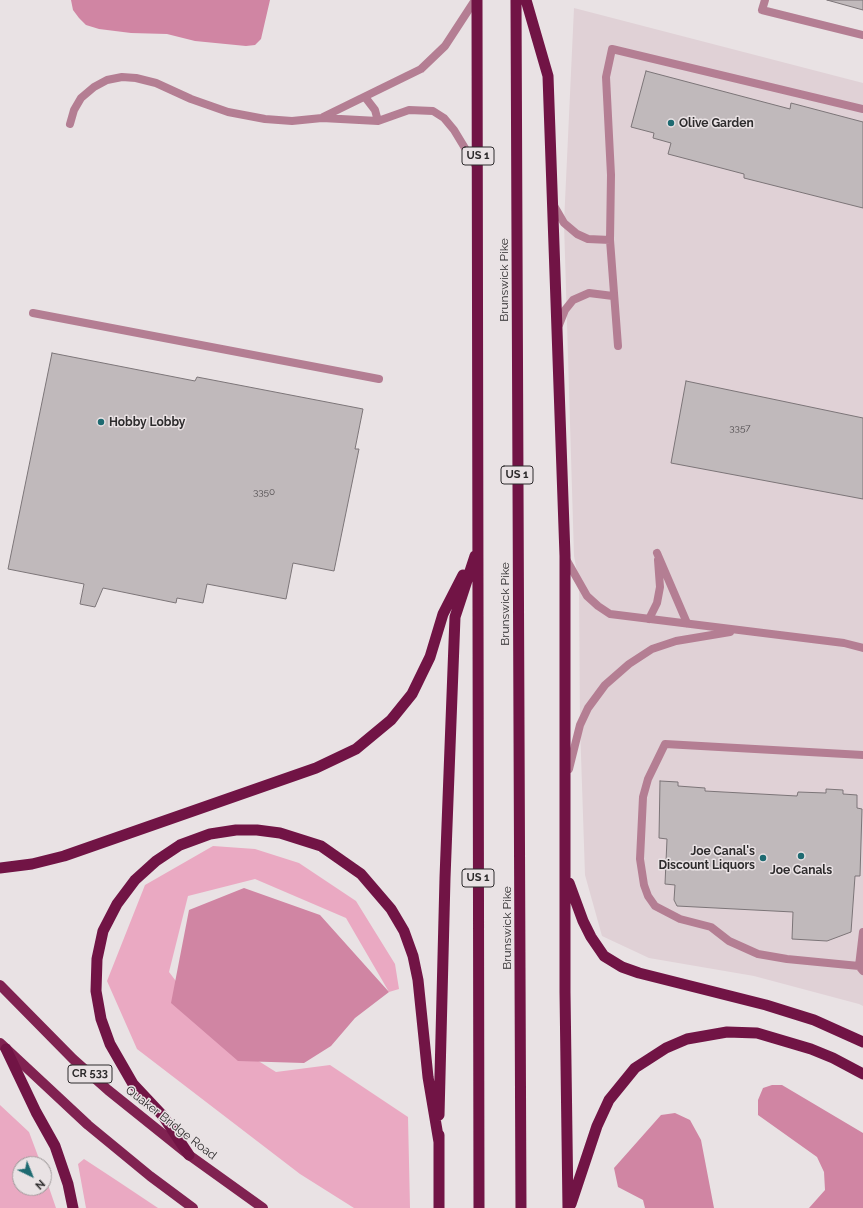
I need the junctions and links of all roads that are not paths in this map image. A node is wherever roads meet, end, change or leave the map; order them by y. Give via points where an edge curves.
1 (476, 0) edge
2 (516, 0) edge
3 (526, 0) edge
4 (765, 0) edge
5 (863, 35) edge
6 (365, 96) junction
7 (863, 109) edge
8 (322, 118) junction
9 (378, 121) junction
10 (70, 124) dead end
11 (478, 168) junction
12 (552, 204) junction
13 (610, 240) junction
14 (613, 296) junction
15 (33, 313) dead end
16 (557, 330) junction
17 (618, 346) dead end
18 (379, 379) dead end
19 (478, 548) junction
20 (565, 556) junction
21 (649, 618) junction
22 (687, 623) junction
23 (739, 630) junction
24 (863, 648) edge
25 (863, 756) edge
26 (566, 786) junction
27 (0, 868) edge
28 (566, 875) junction
29 (863, 932) edge
30 (861, 969) edge
31 (0, 985) edge
32 (863, 1042) edge
33 (3, 1046) edge
34 (863, 1074) edge
35 (439, 1142) junction
36 (189, 1155) junction
37 (73, 1208) edge
38 (193, 1208) edge
39 (263, 1208) edge
40 (439, 1208) edge
41 (479, 1208) edge
42 (521, 1208) edge
43 (569, 1208) edge

1 - 6 street via 436,57 404,79
1 - 11 highway, US 1
2 - 42 highway, Brunswick Pike / US 1
3 - 12 highway via 548,76
4 - 5 street via 762,10
6 - 8 street
6 - 9 street via 375,110
7 - 13 street via 612,49 606,77 611,175
8 - 9 street
8 - 10 street via 292,121 228,112 156,83 122,77 107,80 81,98
9 - 11 street via 409,110 432,112 444,118 454,130
11 - 19 highway, US 1
12 - 13 street via 564,223 578,234 588,239
12 - 16 highway
13 - 14 street
14 - 16 street via 589,293 573,300 565,310
14 - 17 street
15 - 18 street
16 - 20 highway
19 - 27 highway via 443,614 430,657 412,694 392,720 356,749 316,768 64,856
19 - 35 highway via 455,617 444,878
19 - 41 highway, US 1
20 - 21 street via 587,596 598,606 610,614
20 - 26 highway
21 - 22 street
21 - 22 street via 657,603 660,587 657,553
22 - 23 street
23 - 24 street via 844,643
23 - 26 street via 676,641 652,649 629,664 606,685 588,708 578,731
25 - 30 street via 665,744 648,779 641,817 640,859 648,896 655,906 680,919 711,927 729,941 758,954
26 - 28 highway
28 - 32 highway via 591,937 604,956 622,968 773,1007 814,1020
28 - 43 highway via 565,992
29 - 30 street
31 - 36 main road, Quaker Bridge Road / CR 533 via 108,1090
33 - 37 highway via 55,1146
33 - 38 main road, CR 533 via 103,1138
34 - 43 highway via 811,1049 757,1033 727,1032 687,1039 666,1048 635,1068 609,1100 597,1126
35 - 36 highway via 428,1077 418,980 404,931 391,909 361,874 321,846 280,832 236,830 210,834 180,845 156,861 135,880 117,904 103,931 96,959 96,991 101,1019 110,1044 133,1084 163,1116
35 - 40 highway
36 - 39 main road, Quaker Bridge Road / CR 533

